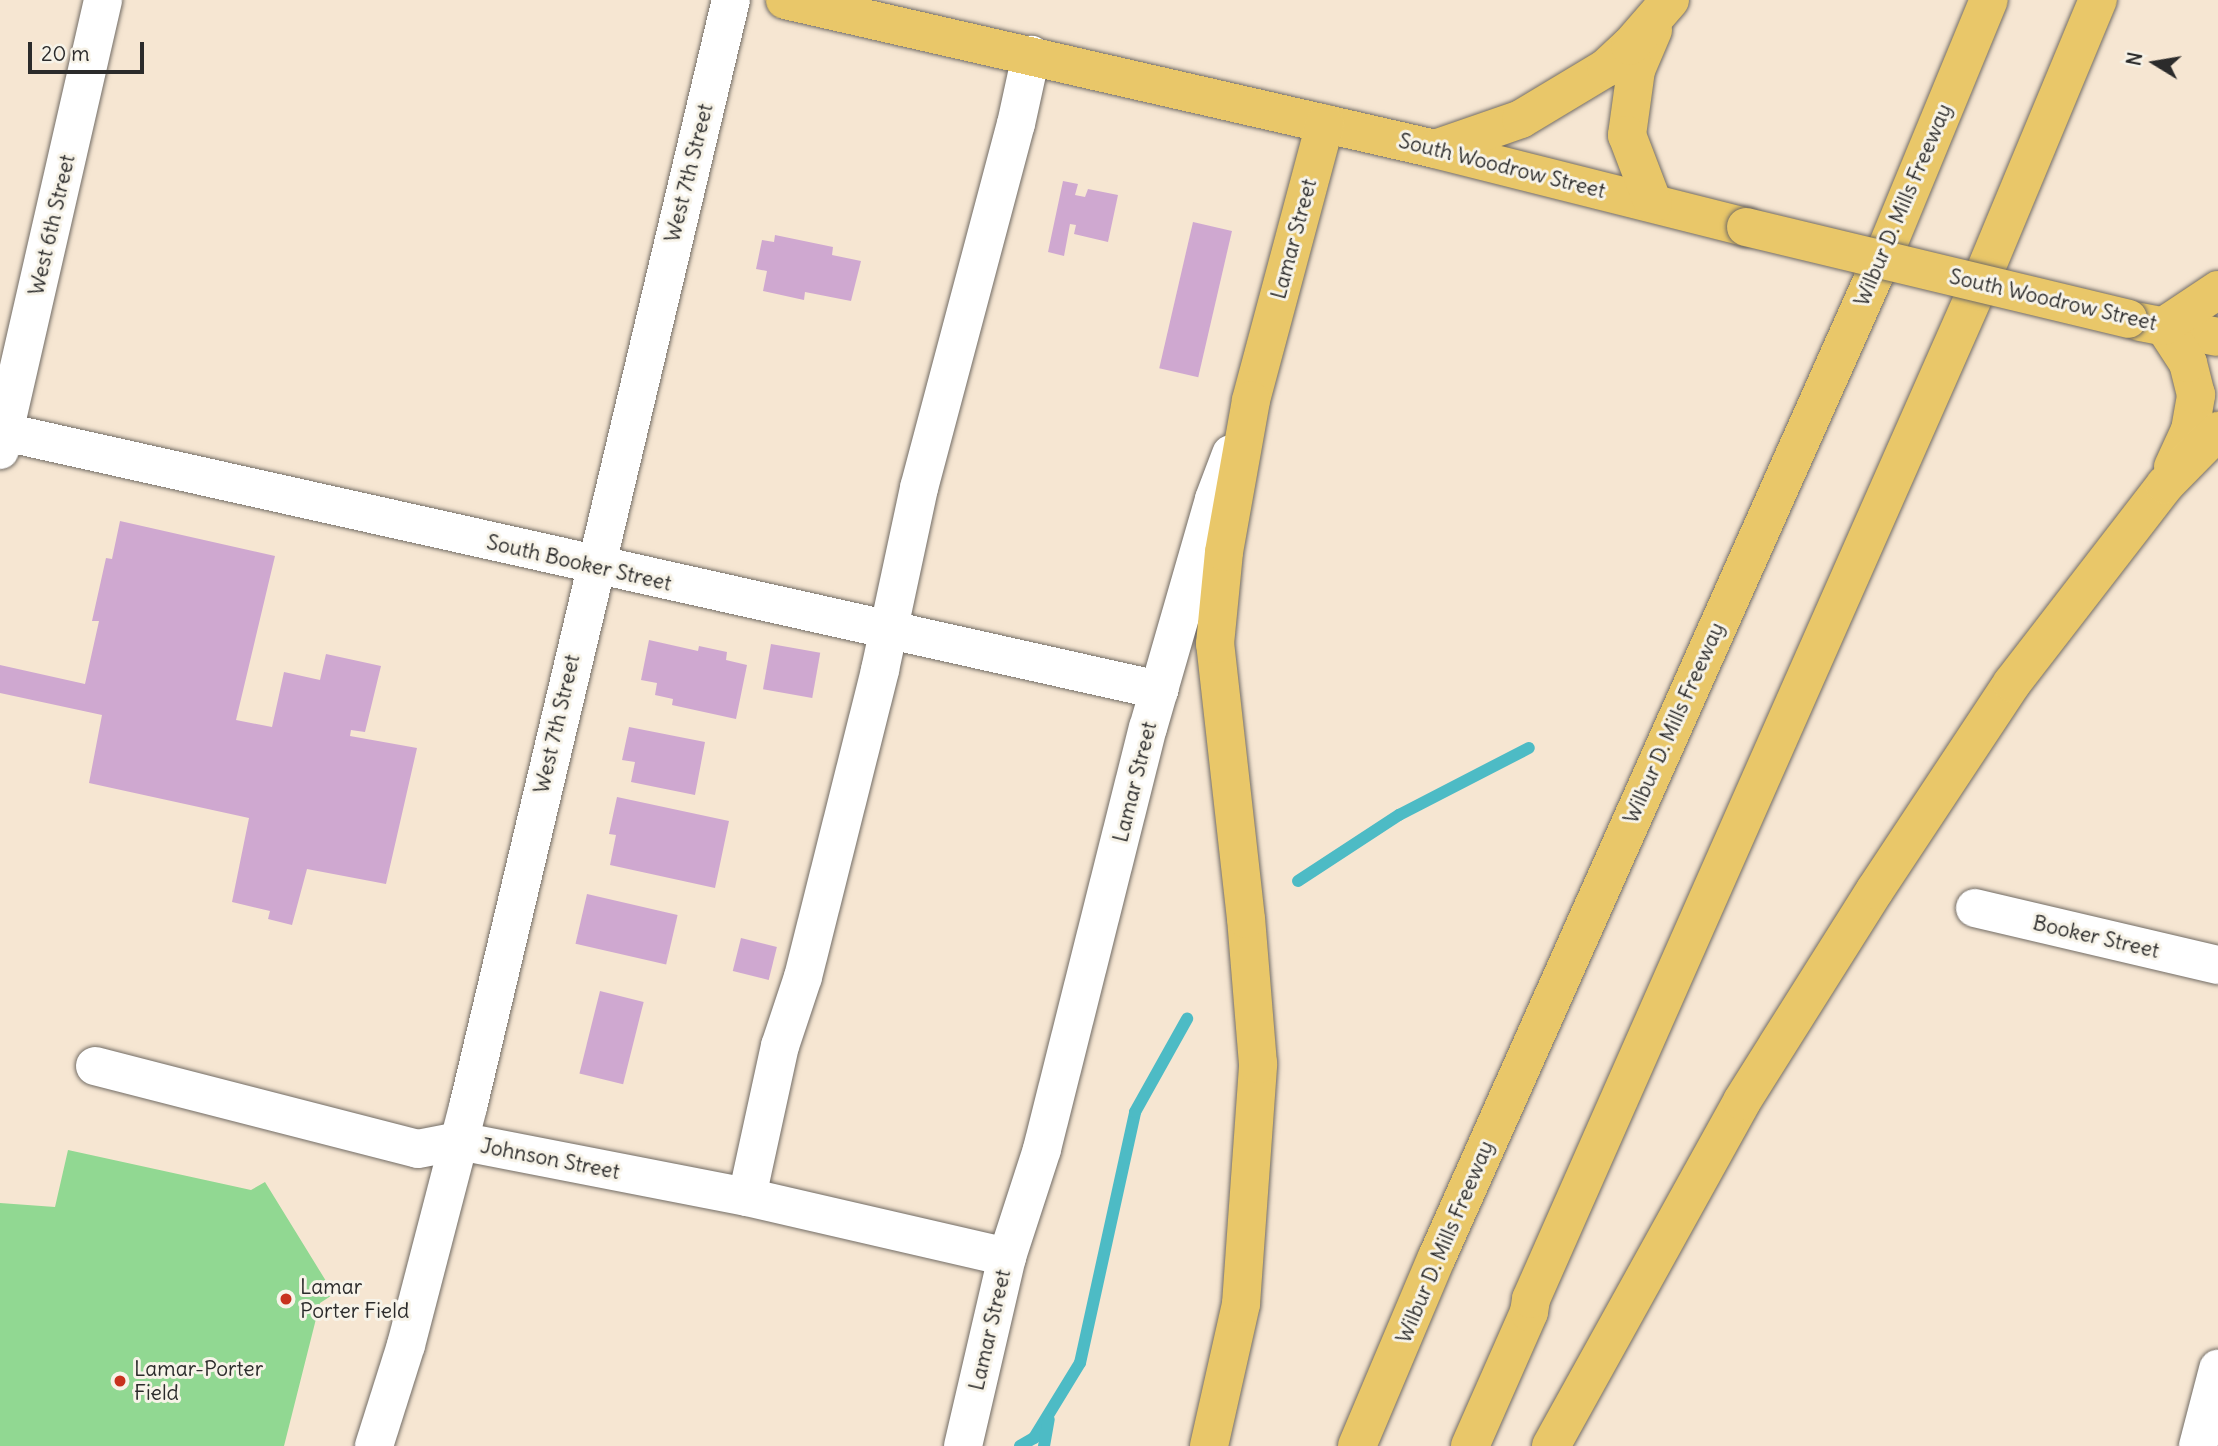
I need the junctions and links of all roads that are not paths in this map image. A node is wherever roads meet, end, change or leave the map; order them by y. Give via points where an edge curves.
1 (103, 0) edge
2 (731, 0) edge
3 (785, 0) edge
4 (1989, 0) edge
5 (2098, 0) edge
6 (1665, 6) edge
7 (1031, 55) junction
8 (1325, 124) junction
9 (1435, 149) junction
10 (1653, 203) junction
11 (2218, 290) edge
12 (2164, 326) junction
13 (2218, 337) edge
14 (1251, 400) junction
15 (2218, 432) edge
16 (2, 438) edge
17 (2165, 485) junction
18 (594, 566) junction
19 (889, 631) junction
20 (1159, 690) junction
21 (1975, 908) dead end
22 (2218, 965) edge
23 (95, 1066) dead end
24 (459, 1141) junction
25 (747, 1197) junction
26 (1007, 1257) junction
27 (2218, 1369) edge
28 (963, 1445) edge
29 (374, 1446) edge
30 (1209, 1446) edge
31 (1357, 1446) edge
32 (1470, 1446) edge
33 (1551, 1446) edge
34 (2198, 1446) edge

1 - 16 street, West 6th Street
2 - 18 street, West 7th Street
3 - 7 main road, South Woodrow Street
4 - 31 main road, Wilbur D. Mills Freeway via 1887,247
5 - 32 main road via 1985,271
6 - 9 main road via 1606,68 1521,119
6 - 10 main road via 1636,70 1629,99 1627,135
7 - 8 main road, South Woodrow Street
7 - 19 street via 919,488
8 - 9 main road, South Woodrow Street
8 - 14 main road, Lamar Street
9 - 10 main road, South Woodrow Street
10 - 12 main road, South Woodrow Street, bridge
11 - 12 main road
12 - 13 main road, South Woodrow Street
12 - 17 main road via 2188,363 2196,395 2190,430
14 - 20 street, Lamar Street via 1214,499
14 - 30 main road via 1224,552 1215,644 1258,1064 1241,1304
15 - 17 main road
16 - 18 street, South Booker Street
17 - 33 main road via 2012,683 1875,890 1742,1101
18 - 19 street, South Booker Street
18 - 24 street, West 7th Street
19 - 20 street, South Booker Street
19 - 25 street via 803,977 780,1046
20 - 26 street, Lamar Street via 1042,1149
21 - 22 street, Booker Street
23 - 24 street, Johnson Street via 418,1149
24 - 25 street, Johnson Street
24 - 29 street, West 7th Street via 406,1345
25 - 26 street, Johnson Street
26 - 28 street, Lamar Street
27 - 34 street

